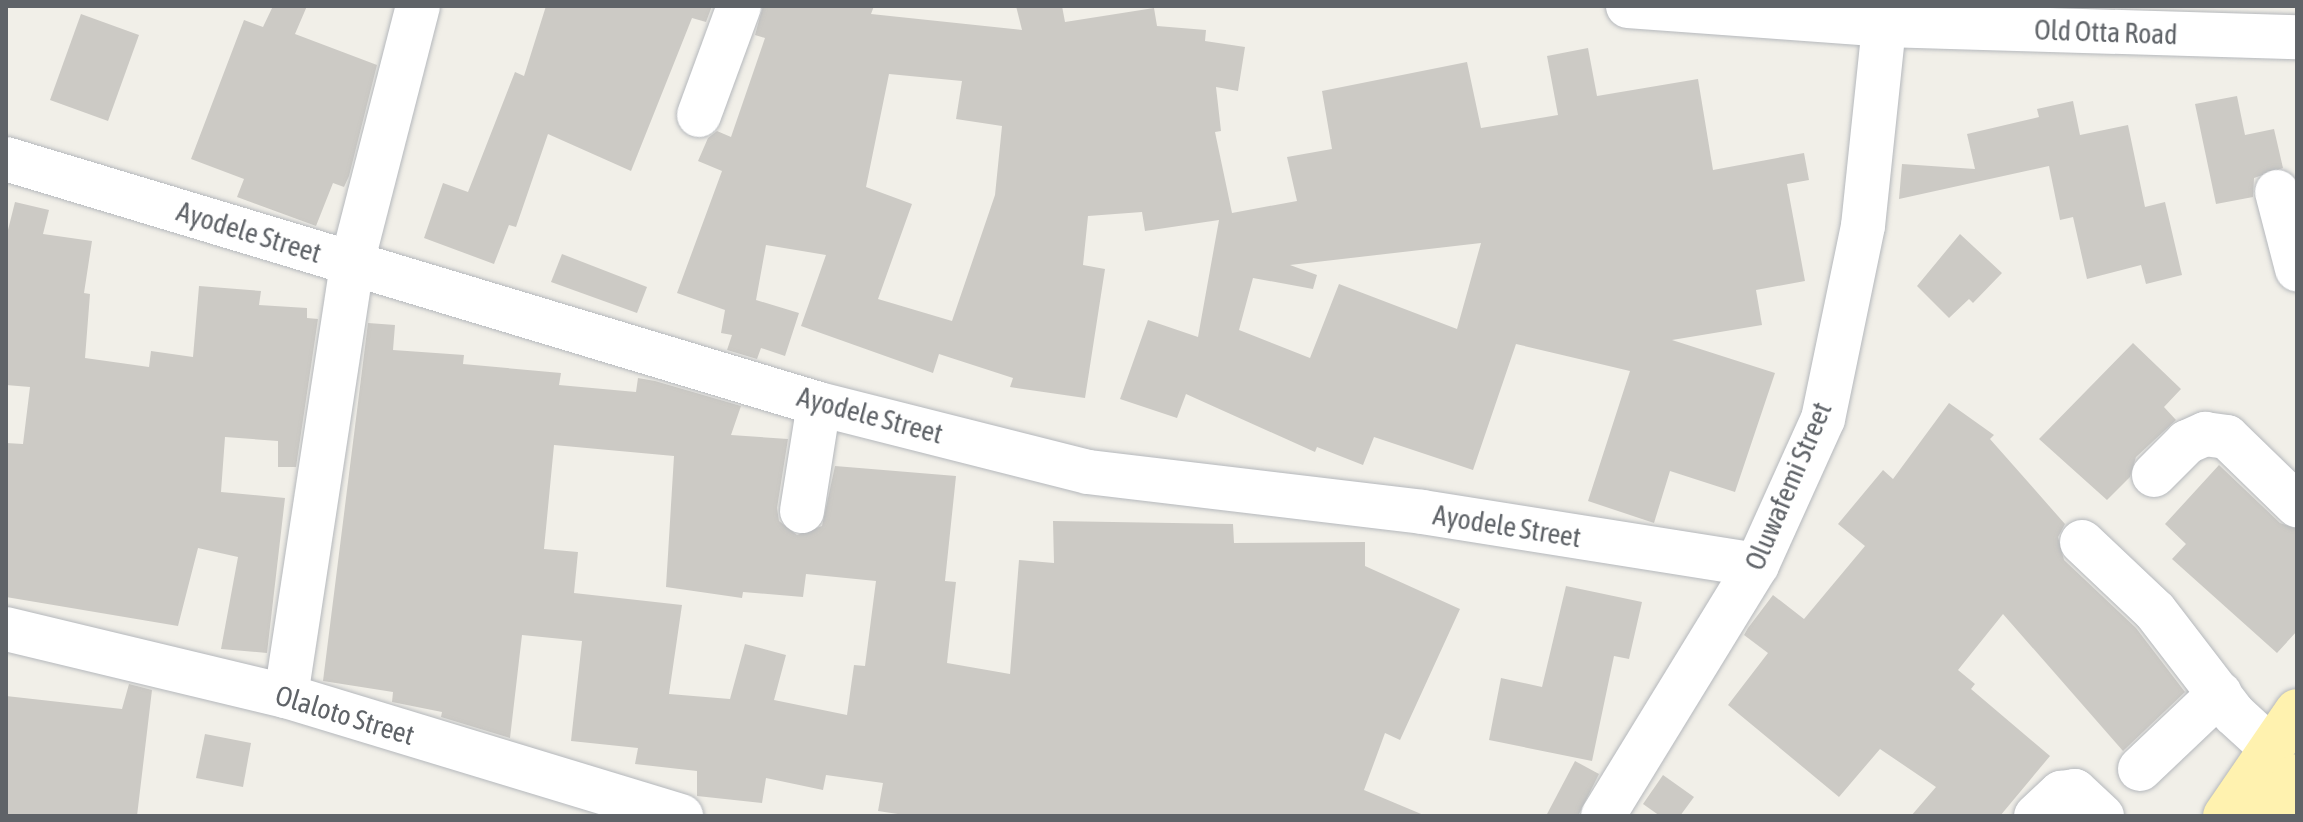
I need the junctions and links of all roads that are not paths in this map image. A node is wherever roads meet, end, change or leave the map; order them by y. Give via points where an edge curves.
1 (418, 6) edge
2 (739, 6) edge
3 (1628, 6) edge
4 (1940, 16) edge
5 (1884, 25) junction
6 (2297, 37) edge
7 (699, 115) dead end
8 (6, 159) edge
9 (2277, 192) dead end
10 (352, 263) junction
11 (2297, 269) edge
12 (819, 404) junction
13 (2154, 475) dead end
14 (2297, 505) edge
15 (802, 511) dead end
16 (2082, 542) dead end
17 (1757, 565) junction
18 (6, 629) edge
19 (2220, 693) junction
20 (286, 696) junction
21 (2297, 711) edge
22 (2284, 761) edge
23 (2140, 769) dead end
24 (681, 816) edge
25 (1603, 816) edge
26 (2036, 816) edge
27 (2102, 816) edge
28 (2225, 816) edge
29 (2268, 816) edge

1 - 10 street
2 - 7 street
3 - 5 street, Old Otta Road
4 - 5 street, Old Otta Road
4 - 6 street, Old Otta Road via 2148,34
5 - 17 street, Oluwafemi Street via 1851,302 1823,419
8 - 10 street, Ayodele Street
9 - 11 street
10 - 12 street, Ayodele Street
10 - 20 street
12 - 15 street
12 - 17 street, Ayodele Street via 1088,472 1422,512
13 - 14 street via 2187,442 2205,434 2227,437
16 - 19 street via 2155,611
17 - 25 street, Oluwafemi Street
18 - 20 street, Olaloto Street
19 - 22 street
19 - 23 street
20 - 24 street, Olaloto Street
21 - 22 main road
22 - 28 main road
22 - 29 main road
26 - 27 street via 2061,793 2075,791

